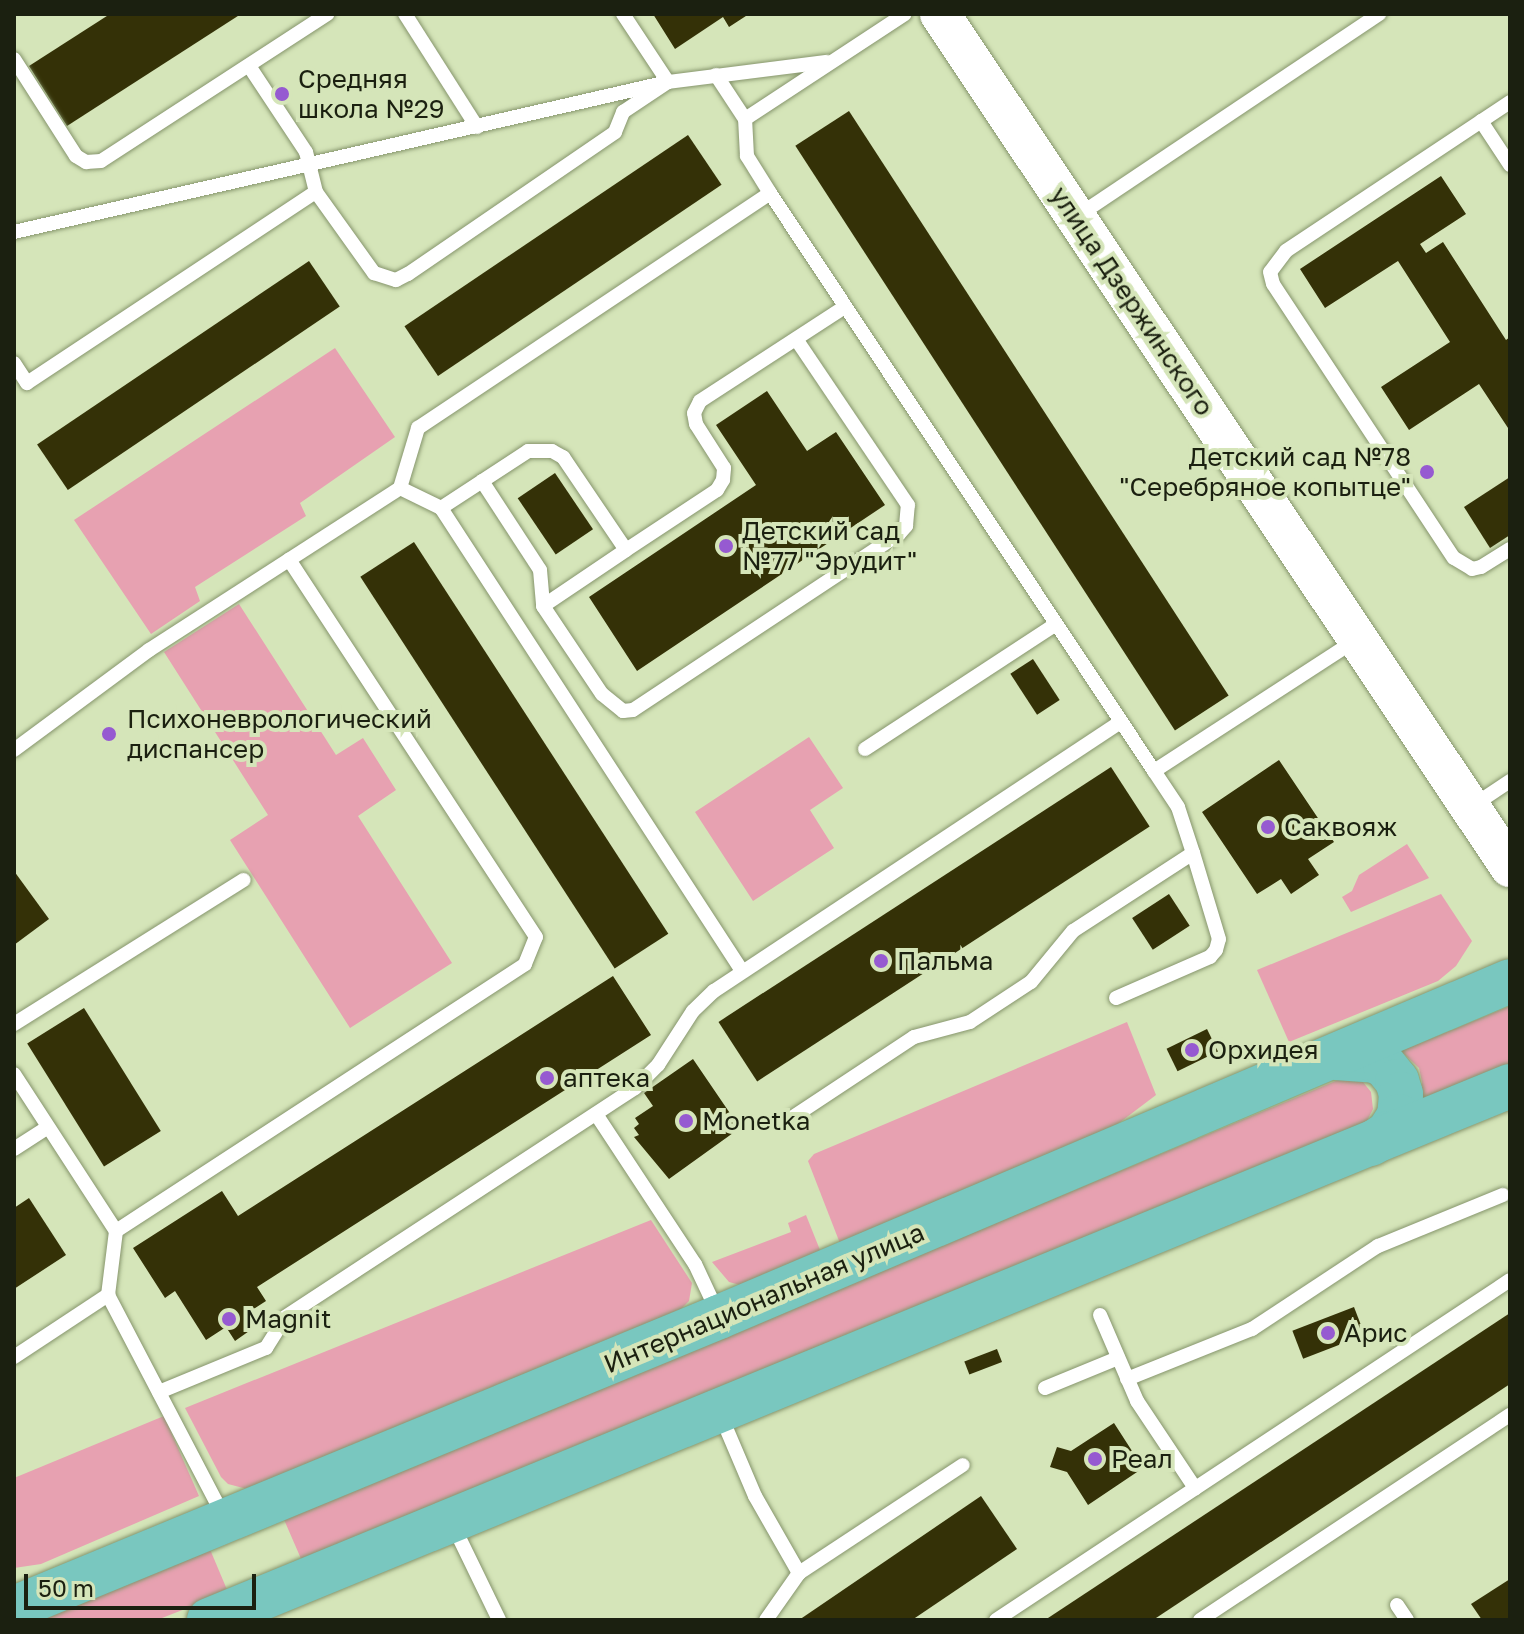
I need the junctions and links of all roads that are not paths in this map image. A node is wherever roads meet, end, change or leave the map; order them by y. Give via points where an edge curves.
1 (327, 14) edge
2 (405, 14) edge
3 (623, 14) edge
4 (905, 14) edge
5 (940, 14) edge
6 (1379, 14) edge
7 (14, 59) edge
8 (831, 62) junction
9 (249, 66) junction
10 (716, 75) junction
11 (668, 82) junction
12 (1510, 102) edge
13 (745, 119) junction
14 (1481, 121) junction
15 (477, 127) junction
16 (1510, 165) edge
17 (309, 166) junction
18 (316, 192) junction
19 (770, 193) junction
20 (1076, 217) junction
21 (14, 232) edge
22 (845, 307) junction
23 (796, 339) junction
24 (14, 363) edge
25 (482, 481) junction
26 (400, 488) junction
27 (441, 508) junction
28 (1510, 549) edge
29 (626, 550) junction
30 (289, 560) junction
31 (543, 606) junction
32 (1056, 624) junction
33 (1357, 638) junction
34 (1120, 722) junction
35 (865, 749) dead end
36 (14, 750) edge
37 (1154, 771) junction
38 (1510, 781) edge
39 (1471, 808) junction
40 (1193, 853) junction
41 (1510, 867) edge
42 (244, 880) dead end
43 (742, 971) junction
44 (1510, 981) edge
45 (1116, 998) dead end
46 (14, 1024) edge
47 (1336, 1058) junction
48 (14, 1074) edge
49 (1510, 1086) edge
50 (596, 1114) junction
51 (793, 1117) dead end
52 (48, 1127) junction
53 (1369, 1145) junction
54 (14, 1149) edge
55 (1503, 1195) dead end
56 (116, 1231) junction
57 (1510, 1280) edge
58 (108, 1295) junction
59 (1100, 1315) dead end
60 (719, 1317) junction
61 (14, 1357) edge
62 (1118, 1358) junction
63 (1127, 1379) junction
64 (1045, 1388) dead end
65 (159, 1392) junction
66 (719, 1411) junction
67 (1510, 1415) edge
68 (963, 1465) dead end
69 (1195, 1488) junction
70 (226, 1520) junction
71 (452, 1522) junction
72 (799, 1573) junction
73 (1397, 1605) dead end
74 (14, 1608) edge
75 (209, 1620) edge
76 (499, 1620) edge
77 (766, 1620) edge
78 (996, 1620) edge
79 (1200, 1620) edge
80 (1407, 1620) edge

1 - 9 lane
2 - 15 lane
3 - 11 lane
4 - 8 lane
5 - 20 street, улица Дзержинского
6 - 20 lane
7 - 9 lane via 76,156 86,162 101,161
8 - 10 lane
8 - 13 lane
9 - 17 lane via 306,152
10 - 11 lane
10 - 13 lane
11 - 15 lane
11 - 18 lane via 623,112 615,132 396,280 374,273
12 - 14 lane
13 - 19 lane via 747,156
14 - 16 lane
14 - 28 lane via 1286,251 1270,272 1454,558 1461,565 1481,567
15 - 17 lane
17 - 18 lane
17 - 21 lane
18 - 24 lane via 27,383
19 - 22 lane
19 - 26 lane via 418,428
20 - 33 street, улица Дзержинского
22 - 23 lane
22 - 32 lane
23 - 29 lane via 700,401 696,424 724,468 723,480 717,490
23 - 31 lane via 908,505 909,518 899,534 633,710 623,711 602,694
25 - 27 lane
25 - 29 lane via 528,451 552,451 563,457
25 - 31 lane via 540,570
26 - 27 lane
26 - 30 lane
27 - 43 lane
29 - 31 lane
30 - 36 lane via 149,650
30 - 56 lane via 536,937 525,964
32 - 34 lane
32 - 35 lane
33 - 37 lane
33 - 39 street, улица Дзержинского
34 - 37 lane
34 - 43 lane
37 - 40 lane via 1178,807
38 - 39 lane
39 - 41 street, улица Дзержинского
40 - 45 lane via 1219,939 1216,950
40 - 51 lane via 1073,931 1031,982 970,1022 914,1037
42 - 46 lane
43 - 50 lane via 693,1011 658,1065 635,1088
44 - 47 main road, Интернациональная улица
47 - 53 main road via 1375,1061 1397,1081 1399,1116 1388,1133
47 - 60 main road, Интернациональная улица
48 - 52 lane
49 - 53 main road
50 - 60 lane via 695,1264
50 - 65 lane via 285,1317 266,1348
52 - 54 lane
52 - 56 lane
53 - 66 main road
55 - 63 lane via 1378,1246 1252,1329
56 - 58 lane
57 - 69 lane
58 - 61 lane
58 - 65 lane
59 - 62 lane
60 - 70 main road, Интернациональная улица
62 - 63 lane
62 - 64 lane
63 - 69 lane
65 - 70 lane
66 - 71 main road
66 - 72 lane via 755,1496
67 - 79 lane
68 - 72 lane
69 - 78 lane
70 - 74 main road, Интернациональная улица
71 - 75 main road
71 - 76 lane
72 - 77 lane
73 - 80 lane

